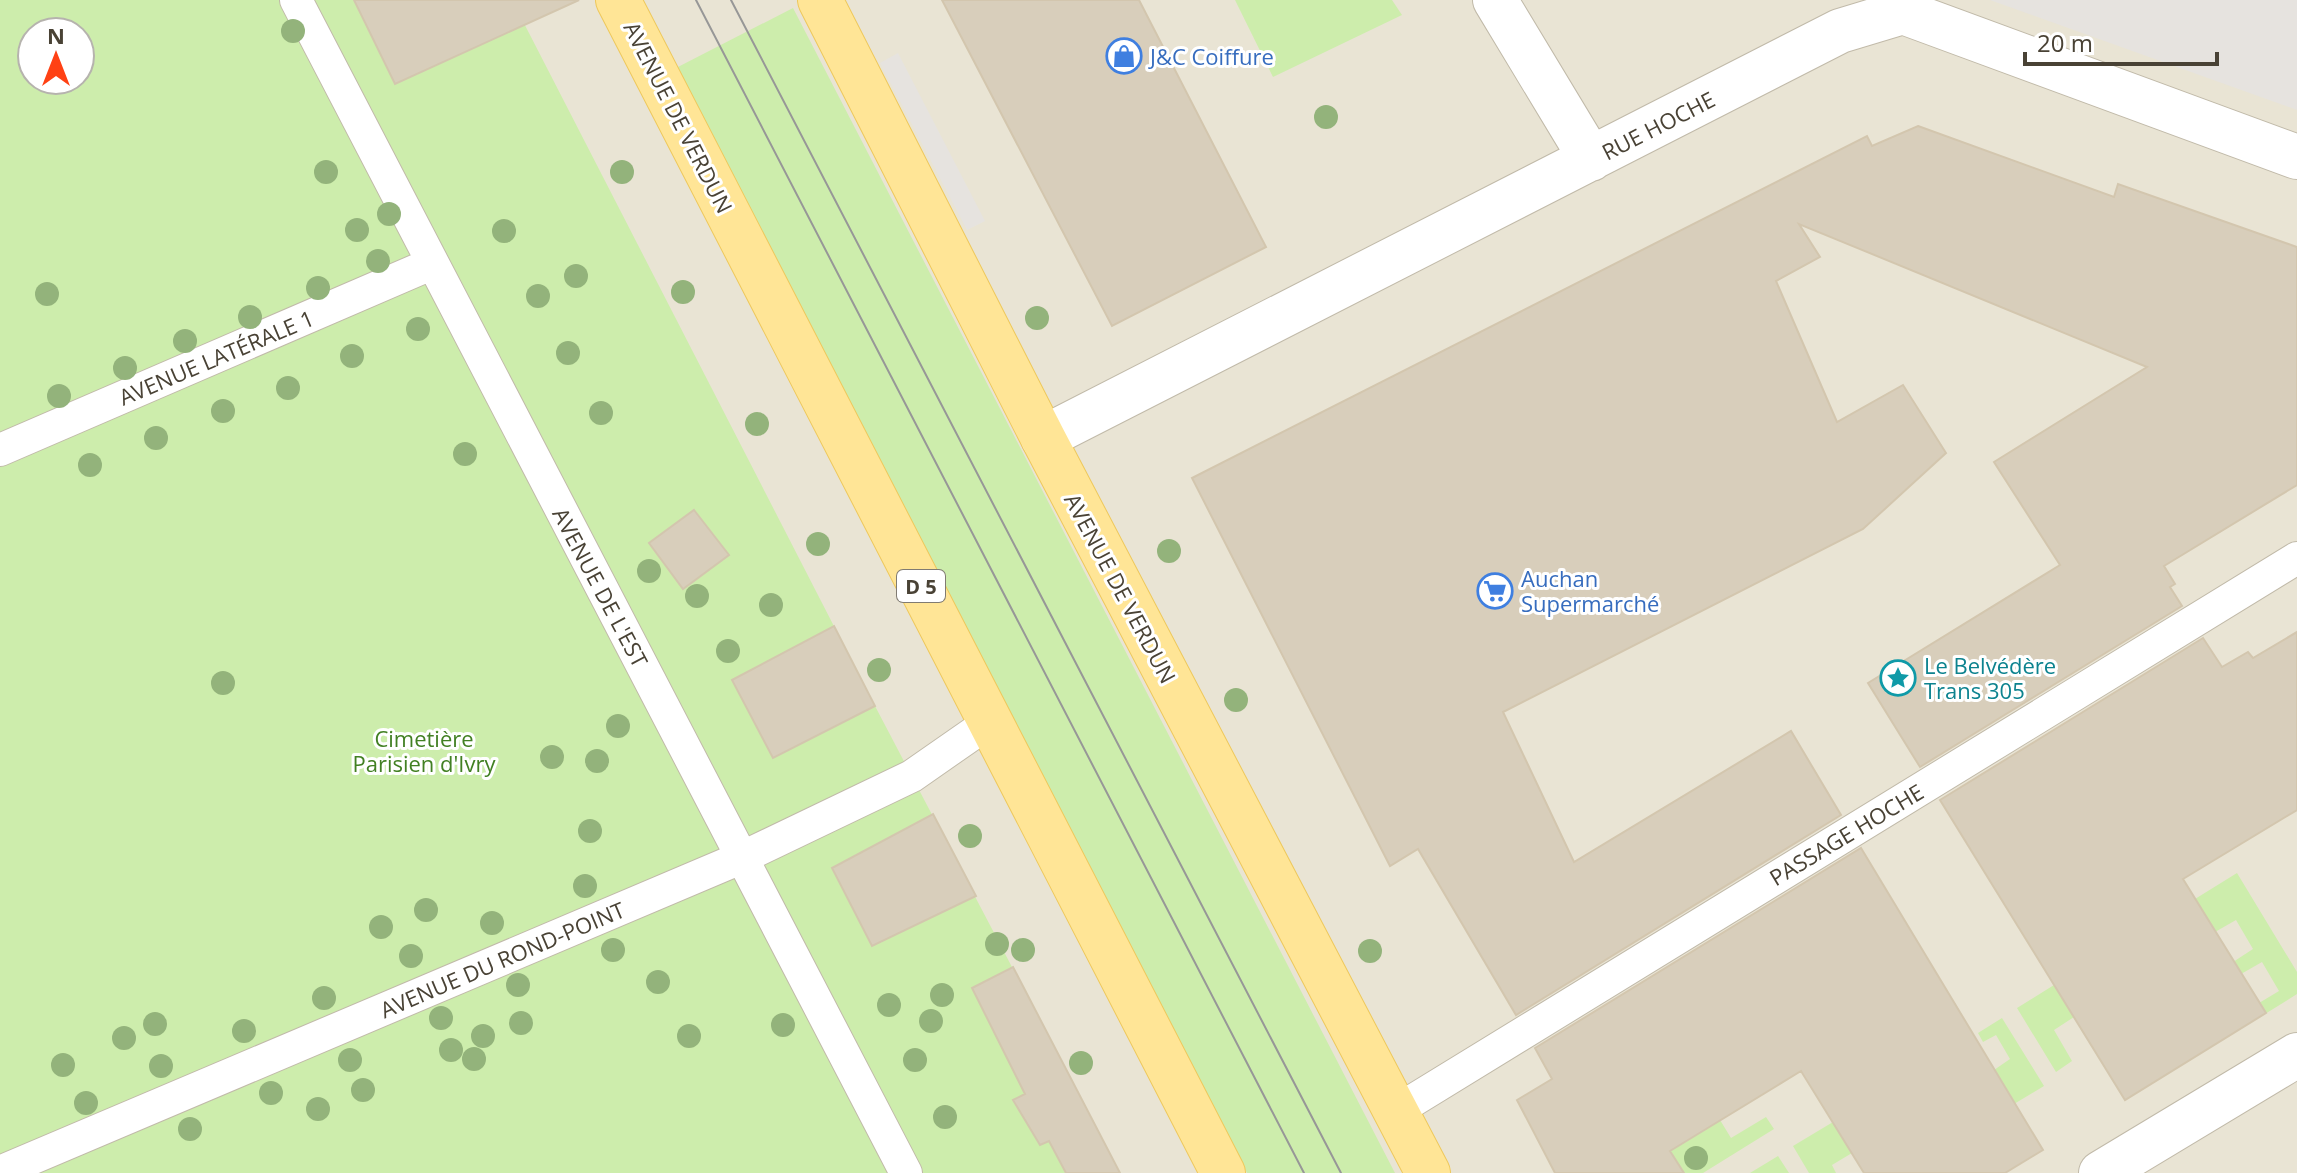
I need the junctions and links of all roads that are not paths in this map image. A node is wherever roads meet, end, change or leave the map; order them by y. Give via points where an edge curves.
1 (296, 0) edge
2 (618, 0) edge
3 (820, 0) edge
4 (1495, 0) edge
5 (1906, 6) edge
6 (2297, 157) edge
7 (1591, 159) junction
8 (431, 264) junction
9 (1043, 438) junction
10 (0, 450) edge
11 (2297, 558) edge
12 (991, 721) junction
13 (743, 857) junction
14 (2297, 1055) edge
15 (1396, 1111) junction
16 (0, 1172) edge
17 (906, 1173) edge
18 (1223, 1173) edge
19 (1428, 1173) edge
20 (2101, 1173) edge

1 - 8 lane, AVENUE DE L'EST
2 - 12 main road, AVENUE DE VERDUN / D 5
3 - 9 main road, AVENUE DE VERDUN
4 - 7 street
5 - 6 street, RUE HOCHE
5 - 7 street, RUE HOCHE via 1840,31
7 - 9 street, RUE HOCHE
8 - 10 lane, AVENUE LATÉRALE 1
8 - 13 lane, AVENUE DE L'EST
9 - 15 main road, AVENUE DE VERDUN
11 - 15 lane, PASSAGE HOCHE
12 - 13 lane, AVENUE DU ROND-POINT via 912,776
12 - 18 main road, AVENUE DE VERDUN / D 5
13 - 16 lane, AVENUE DU ROND-POINT
13 - 17 lane, AVENUE DE L'EST
14 - 20 street
15 - 19 main road, AVENUE DE VERDUN

